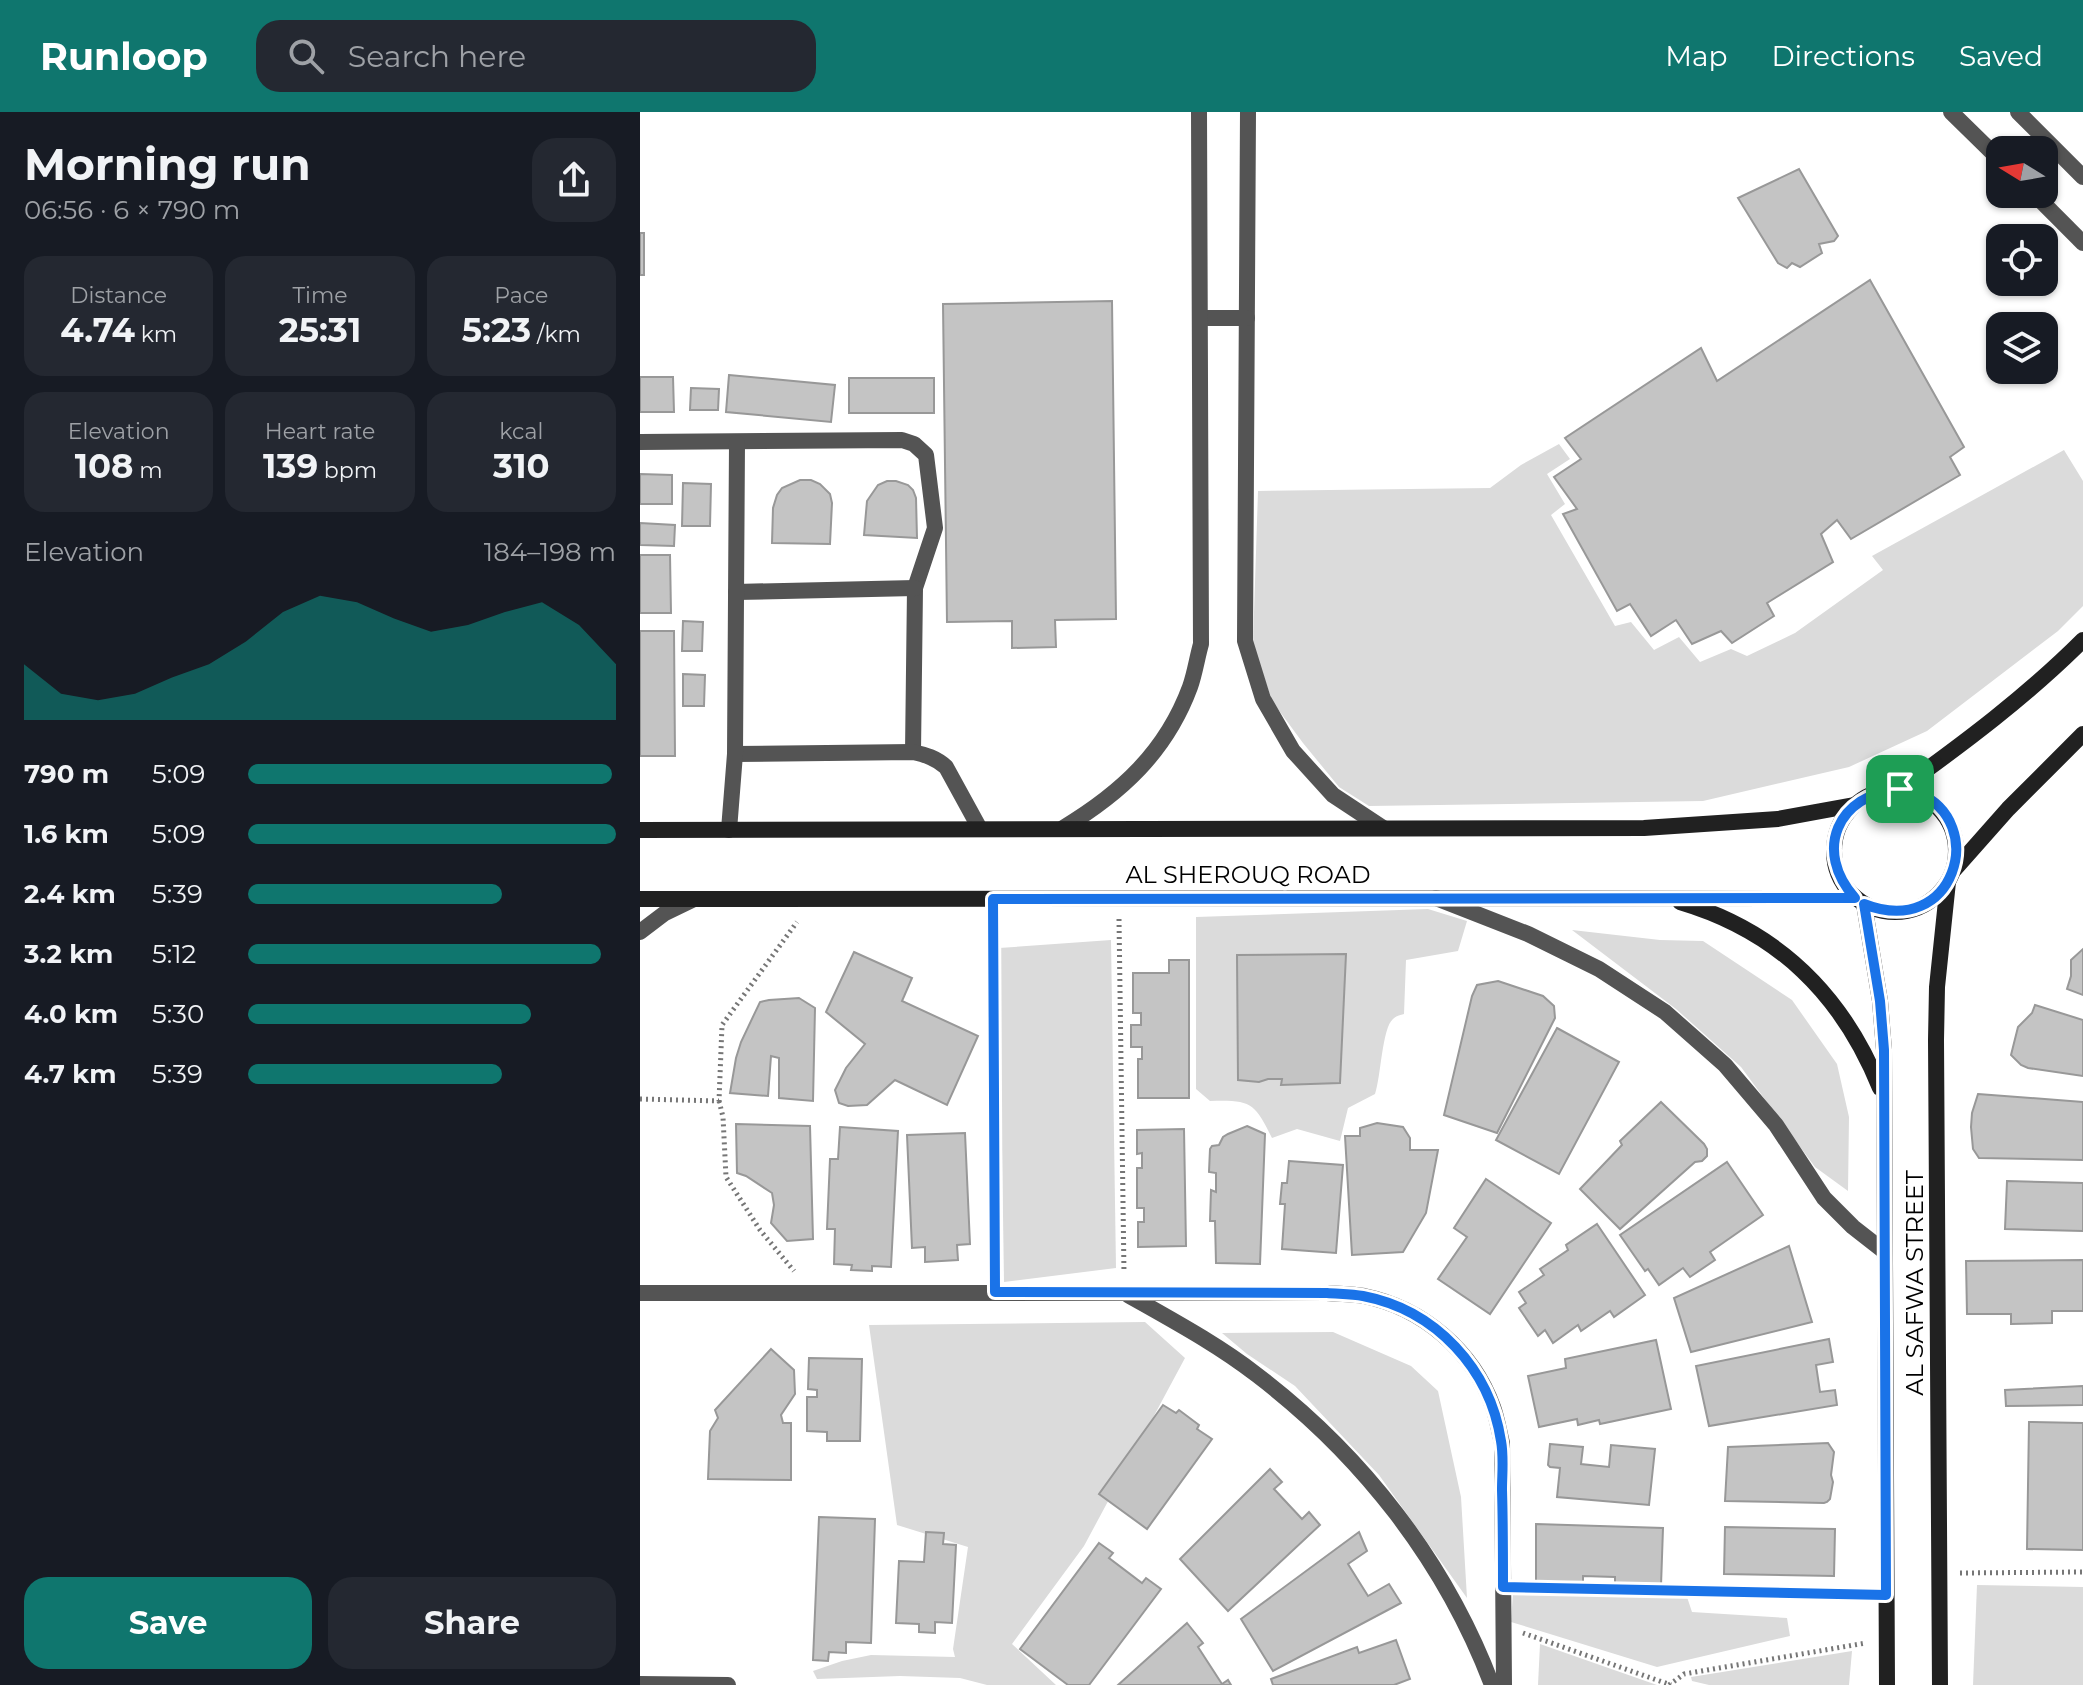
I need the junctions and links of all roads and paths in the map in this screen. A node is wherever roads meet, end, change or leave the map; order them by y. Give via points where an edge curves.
1 (1199, 112) edge
2 (1248, 112) edge
3 (1951, 112) edge
4 (2018, 112) edge
5 (1986, 146) edge
6 (2083, 177) edge
7 (2048, 208) edge
8 (2083, 243) edge
9 (1201, 318) junction
10 (1247, 318) junction
11 (640, 442) edge
12 (737, 443) junction
13 (915, 588) junction
14 (736, 592) junction
15 (2083, 640) edge
16 (2083, 734) edge
17 (913, 752) junction
18 (735, 754) junction
19 (1900, 789) junction
20 (1854, 805) junction
21 (1063, 828) junction
22 (1383, 828) junction
23 (980, 829) junction
24 (640, 830) edge
25 (729, 830) junction
26 (1951, 877) junction
27 (1119, 898) junction
28 (1435, 898) junction
29 (1663, 898) junction
30 (640, 899) edge
31 (694, 899) junction
32 (814, 899) junction
33 (993, 899) junction
34 (1860, 901) junction
35 (640, 932) edge
36 (640, 1099) edge
37 (1885, 1100) junction
38 (719, 1101) junction
39 (1885, 1252) junction
40 (995, 1292) junction
41 (640, 1293) edge
42 (813, 1293) junction
43 (1124, 1293) junction
44 (2083, 1572) edge
45 (1939, 1573) junction
46 (1503, 1587) junction
47 (1886, 1595) junction
48 (1503, 1626) junction
49 (1886, 1639) junction
50 (640, 1684) edge
51 (728, 1685) edge
52 (1492, 1685) edge
53 (1504, 1685) edge
54 (1670, 1685) edge
55 (1887, 1685) edge
56 (1940, 1685) edge

1 - 9 street
2 - 10 street
3 - 5 street
4 - 6 street
7 - 8 street
9 - 10 street
9 - 21 street via 1201,644 1191,686 1175,721 1127,783
10 - 22 street via 1245,641 1263,699 1293,751 1333,795
11 - 12 street
12 - 13 street via 914,444 926,455 935,528
12 - 14 street
13 - 14 street
13 - 17 street
14 - 18 street
15 - 19 street via 2006,709
16 - 26 street via 2008,809
17 - 18 street
17 - 23 street via 946,767
18 - 25 street
19 - 20 street via 1875,793
19 - 26 street via 1918,793 1947,817 1956,852
20 - 22 street, AL SHEROUQ ROAD via 1778,819 1644,828
20 - 34 street via 1843,818 1834,852 1844,885
21 - 22 street, AL SHEROUQ ROAD
21 - 23 street, AL SHEROUQ ROAD
23 - 25 street, AL SHEROUQ ROAD
24 - 25 street, AL SHEROUQ ROAD
26 - 34 street via 1938,895 1911,911 1879,910
26 - 45 street, AL SAFWA STREET via 1936,1040
27 - 28 street, AL SHEROUQ ROAD
27 - 33 street, AL SHEROUQ ROAD
27 - 43 path
28 - 29 street, AL SHEROUQ ROAD
28 - 39 street via 1599,969 1665,1012 1725,1065 1776,1125 1824,1198
29 - 34 street, AL SHEROUQ ROAD
29 - 37 street via 1747,929 1817,984 1868,1058
30 - 31 street, AL SHEROUQ ROAD
31 - 32 street, AL SHEROUQ ROAD
31 - 35 street
32 - 33 street, AL SHEROUQ ROAD
32 - 38 path via 722,1025
33 - 40 path
34 - 37 street, AL SAFWA STREET via 1880,1001
36 - 38 path
37 - 39 street, AL SAFWA STREET
38 - 42 path via 729,1184
39 - 47 street, AL SAFWA STREET
40 - 42 street
40 - 43 street
41 - 42 street
43 - 46 street via 1363,1296 1429,1323 1478,1375 1494,1408 1502,1443
43 - 52 street via 1211,1342 1337,1443 1436,1570
44 - 45 path
45 - 56 street, AL SAFWA STREET
46 - 47 path
46 - 48 street
47 - 49 street, AL SAFWA STREET
48 - 53 street
48 - 54 path
49 - 54 path via 1684,1674
49 - 55 street, AL SAFWA STREET
50 - 51 street

